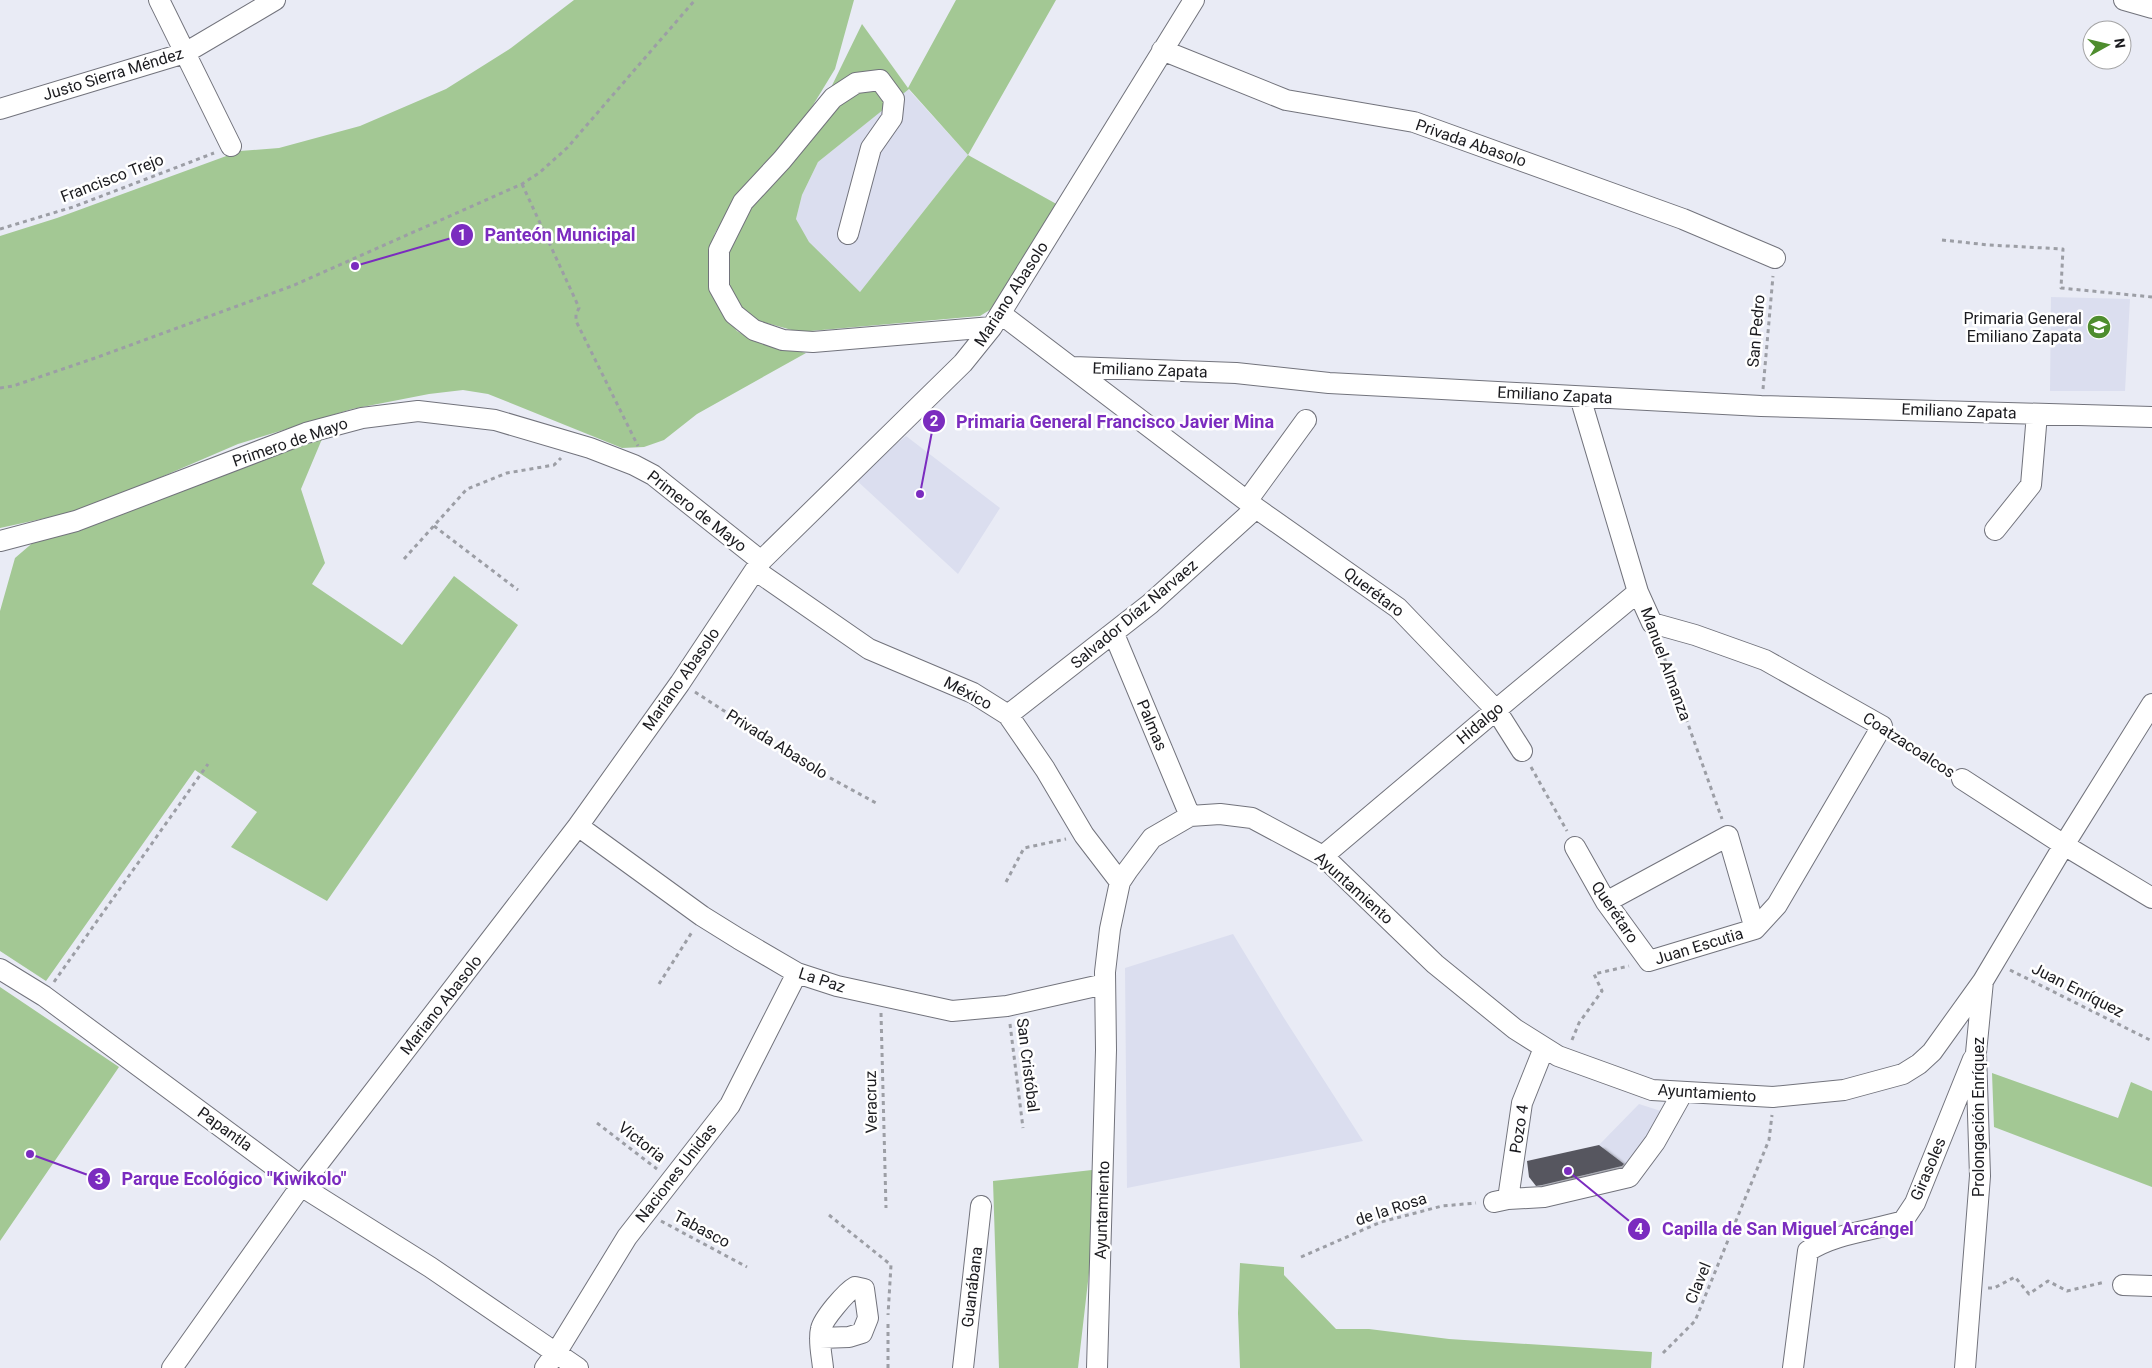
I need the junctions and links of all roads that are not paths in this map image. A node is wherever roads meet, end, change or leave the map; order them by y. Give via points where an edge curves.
1 (159, 0) edge
2 (275, 0) edge
3 (1194, 0) edge
4 (2124, 0) edge
5 (2152, 8) edge
6 (1162, 50) junction
7 (185, 53) junction
8 (0, 109) edge
9 (231, 146) road end
10 (848, 234) dead end
11 (1775, 258) road end
12 (997, 320) junction
13 (1073, 367) junction
14 (1580, 397) junction
15 (2037, 414) junction
16 (2152, 417) edge
17 (1306, 420) dead end
18 (1252, 504) junction
19 (1995, 530) dead end
20 (0, 541) edge
21 (758, 565) junction
22 (1638, 592) junction
23 (1652, 623) joint
24 (1114, 634) junction
25 (2152, 704) edge
26 (1496, 710) junction
27 (1008, 715) junction
28 (1882, 726) joint
29 (1522, 751) road end
30 (1962, 779) road end
31 (1190, 816) junction
32 (578, 826) junction
33 (2064, 844) junction
34 (1575, 847) road end
35 (1324, 856) junction
36 (1120, 882) junction
37 (2152, 898) edge
38 (1606, 902) junction
39 (1755, 929) junction
40 (1649, 961) joint
41 (0, 969) edge
42 (797, 973) junction
43 (1983, 981) junction
44 (1105, 984) junction
45 (1551, 1052) junction
46 (1976, 1052) junction
47 (1683, 1092) junction
48 (301, 1186) junction
49 (982, 1206) dead end
50 (2123, 1285) road end
51 (2152, 1286) edge
52 (820, 1338) dead end
53 (551, 1361) edge
54 (172, 1368) edge
55 (578, 1368) edge
56 (823, 1368) edge
57 (962, 1368) edge
58 (1097, 1368) edge
59 (1793, 1368) edge
60 (1965, 1368) edge

1 - 7 street
2 - 7 street, Justo Sierra Méndez
3 - 6 street, Mariano Abasolo
4 - 5 street
6 - 11 street, Privada Abasolo via 1286,100 1414,122 1683,219
6 - 12 street, Mariano Abasolo
7 - 8 street, Justo Sierra Méndez
7 - 9 street
10 - 12 street via 871,148 892,118 894,99 880,80 856,83 833,98 743,202 719,250 720,287 734,314 754,330 783,340 813,342
12 - 13 street, Querétaro
12 - 21 street, Mariano Abasolo via 963,363
13 - 14 street, Emiliano Zapata via 1236,373 1329,383
13 - 18 street, Querétaro
14 - 15 street, Emiliano Zapata
14 - 22 street, Manuel Almanza
15 - 16 street, Emiliano Zapata
15 - 19 street, Emiliano Zapata via 2031,485
17 - 18 street, Salvador Díaz Narvaez
18 - 24 street, Salvador Díaz Narvaez via 1150,604
18 - 26 street, Querétaro via 1398,608
20 - 21 street, Primero de Mayo via 76,521 306,433 362,418 418,410 494,420 590,448 642,469
21 - 27 street, México via 869,649 973,693
21 - 32 street, Mariano Abasolo via 680,683
22 - 23 street, Manuel Almanza
22 - 26 street, Hidalgo
23 - 28 street, Coatzacoalcos via 1765,660
24 - 27 street, Salvador Díaz Narvaez
24 - 31 street, Palmas
25 - 33 street, Prolongación Enríquez
26 - 29 street, Querétaro
26 - 35 street, Hidalgo
27 - 36 street, México via 1084,835
28 - 39 street, Juan Escutia via 1777,905
30 - 33 street, Coatzacoalcos
31 - 35 street, Ayuntamiento via 1220,814 1252,818
31 - 36 street, Ayuntamiento via 1152,838
32 - 42 street, La Paz via 702,916
32 - 48 street, Mariano Abasolo
33 - 37 street, Coatzacoalcos
33 - 43 street, Prolongación Enríquez
34 - 38 street, Querétaro
35 - 45 street, Ayuntamiento via 1435,964 1515,1029
36 - 44 street, Ayuntamiento via 1110,929
38 - 39 street via 1728,836
38 - 40 street, Querétaro
39 - 40 street, Juan Escutia
41 - 48 street, Papantla via 44,996
42 - 44 street, La Paz via 838,986 952,1011 1007,1006
42 - 53 street, Naciones Unidas via 730,1105 627,1237
43 - 46 street, Prolongación Enríquez
43 - 47 street, Ayuntamiento via 1932,1052 1902,1074 1844,1090 1773,1097
44 - 58 street, Ayuntamiento via 1106,1059
45 - 47 street, Ayuntamiento via 1652,1090
45 - 47 street, Pozo 4 via 1522,1103 1501,1201 1544,1197 1629,1177 1655,1142
46 - 59 street, Girasoles via 1914,1204 1902,1222 1829,1240 1808,1251
46 - 60 street, Prolongación Enríquez via 1980,1176
48 - 53 street, Papantla via 430,1267
48 - 54 street, Mariano Abasolo
49 - 57 street, Guanábana
50 - 51 street
52 - 56 street
53 - 55 street, Papantla

